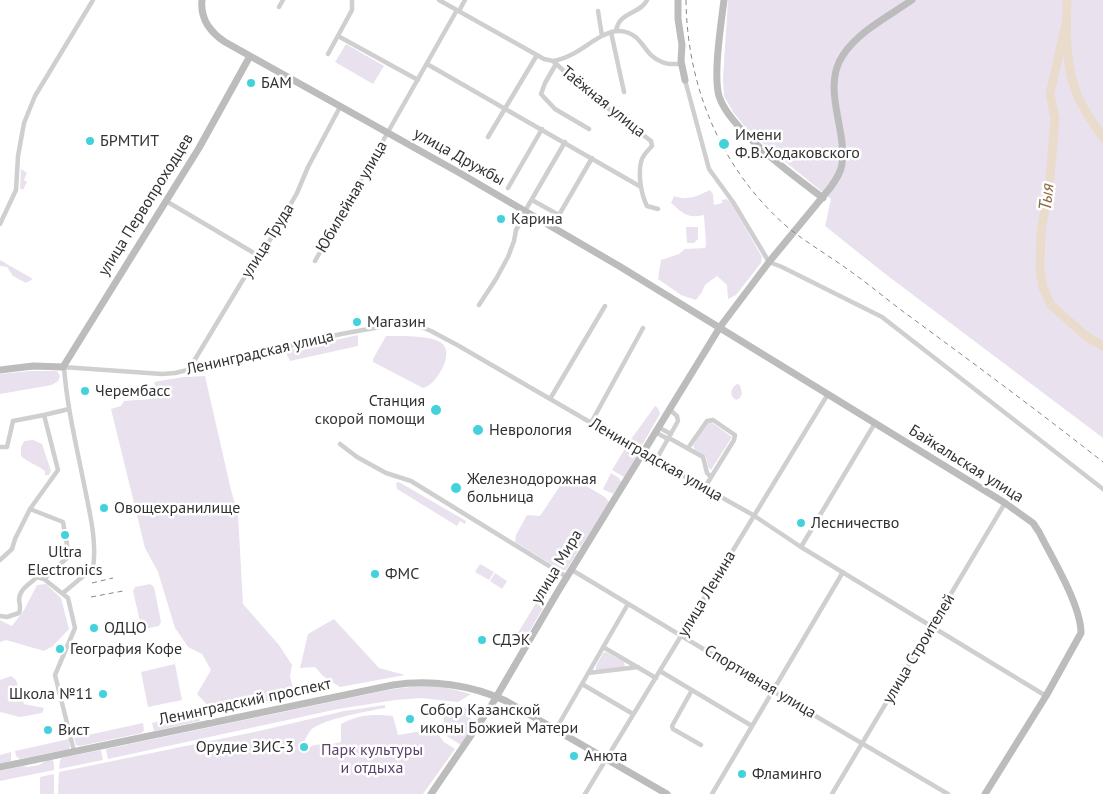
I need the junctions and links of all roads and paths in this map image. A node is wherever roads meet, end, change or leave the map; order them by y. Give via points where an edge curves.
1 (94, 0) edge
2 (202, 0) edge
3 (283, 0) edge
4 (352, 0) edge
5 (439, 0) edge
6 (465, 0) edge
7 (647, 0) edge
8 (678, 0) edge
9 (724, 0) edge
10 (912, 0) edge
11 (279, 7) dead end
12 (458, 10) junction
13 (598, 12) dead end
14 (614, 32) junction
15 (338, 36) junction
16 (602, 36) junction
17 (328, 54) dead end
18 (536, 55) junction
19 (250, 56) junction
20 (555, 62) junction
21 (427, 64) junction
22 (681, 64) junction
23 (418, 80) junction
24 (685, 80) joint
25 (624, 92) dead end
26 (340, 106) junction
27 (504, 107) junction
28 (542, 129) junction
29 (589, 129) dead end
30 (388, 134) junction
31 (488, 136) dead end
32 (565, 142) junction
33 (592, 158) junction
34 (641, 187) junction
35 (508, 188) dead end
36 (823, 198) junction
37 (532, 200) junction
38 (166, 201) junction
39 (658, 209) dead end
40 (526, 212) junction
41 (0, 224) edge
42 (259, 256) junction
43 (315, 261) dead end
44 (769, 262) junction
45 (479, 305) dead end
46 (605, 306) dead end
47 (720, 327) junction
48 (643, 328) dead end
49 (63, 367) junction
50 (0, 370) edge
51 (188, 371) junction
52 (828, 394) junction
53 (550, 399) junction
54 (69, 409) junction
55 (669, 409) junction
56 (44, 415) junction
57 (591, 423) junction
58 (875, 423) junction
59 (657, 430) junction
60 (670, 437) junction
61 (340, 444) dead end
62 (0, 447) edge
63 (688, 448) junction
64 (643, 453) junction
65 (656, 460) junction
66 (711, 476) junction
67 (705, 487) junction
68 (1103, 489) edge
69 (1005, 503) junction
70 (30, 509) junction
71 (753, 515) junction
72 (801, 547) junction
73 (0, 560) edge
74 (572, 570) junction
75 (843, 572) junction
76 (567, 578) junction
77 (44, 579) junction
78 (64, 593) junction
79 (628, 604) junction
80 (0, 616) edge
81 (932, 626) junction
82 (682, 636) junction
83 (603, 647) junction
84 (638, 667) junction
85 (660, 671) junction
86 (588, 672) junction
87 (656, 678) junction
88 (582, 684) junction
89 (692, 690) junction
90 (773, 691) junction
91 (1046, 696) junction
92 (496, 697) junction
93 (633, 714) junction
94 (752, 726) junction
95 (556, 729) junction
96 (863, 743) junction
97 (701, 745) dead end
98 (74, 751) junction
99 (606, 758) junction
100 (0, 767) edge
101 (431, 794) edge
102 (585, 794) edge
103 (667, 794) edge
104 (712, 794) edge
105 (832, 794) edge
106 (948, 794) edge
107 (985, 794) edge

1 - 41 street via 31,105 18,156 16,190
2 - 19 street, улица Дружбы via 204,19 210,30
3 - 11 street
4 - 15 street via 352,10
5 - 12 street, Таёжная улица
6 - 12 street, Юбилейная улица
7 - 14 street via 644,6 626,15
8 - 22 street
9 - 36 street via 717,87 723,105 750,138
10 - 36 street, улица Мира via 853,43 838,64 834,89 842,164
12 - 18 street, Таёжная улица
12 - 21 street, Юбилейная улица
13 - 16 street
14 - 16 street
14 - 22 street via 636,36 662,63
14 - 25 street
15 - 17 street
15 - 23 street
16 - 20 street
18 - 20 street, Таёжная улица
18 - 27 street
19 - 26 street, улица Дружбы
19 - 38 street, улица Первопроходцев
20 - 29 street via 540,94 555,109
20 - 34 street, Таёжная улица via 588,93 650,140 652,146 640,162
21 - 23 street, Юбилейная улица
21 - 27 street
22 - 24 street
23 - 30 street, Юбилейная улица
24 - 44 street via 709,169 734,202
26 - 30 street, улица Дружбы
26 - 42 street, улица Труда via 294,198
27 - 28 street
27 - 31 street
28 - 32 street
28 - 35 street
30 - 40 street, улица Дружбы
30 - 43 street, Юбилейная улица
32 - 33 street
32 - 37 street
33 - 34 street
33 - 37 street via 559,215
34 - 39 street, Таёжная улица via 647,206
36 - 44 street, улица Мира
37 - 40 street
38 - 42 street
38 - 49 street, улица Первопроходцев
40 - 45 street via 508,256
40 - 47 street, улица Дружбы
42 - 51 street, улица Труда
44 - 47 street, улица Мира
44 - 68 street via 882,317
46 - 53 street
47 - 52 street, Байкальская улица
47 - 55 street, улица Мира
48 - 57 street
49 - 50 street
49 - 51 street, Ленинградская улица via 162,374
49 - 54 street
51 - 53 street, Ленинградская улица via 360,330 414,324 431,330
52 - 58 street, Байкальская улица
52 - 71 street, улица Ленина
53 - 57 street, Ленинградская улица
54 - 56 street
54 - 78 street via 96,553 93,568
55 - 59 street, улица Мира
55 - 60 street via 678,418
56 - 62 street via 13,421 7,446
56 - 70 street via 58,470
57 - 64 street, Ленинградская улица
58 - 69 street, Байкальская улица
58 - 72 street
59 - 60 street
59 - 64 street, улица Мира
60 - 63 street
60 - 65 street
61 - 76 street via 386,473 411,481
63 - 66 street via 703,457 707,473
63 - 66 street via 706,420 713,420 734,434 735,439
64 - 65 street, Ленинградская улица
64 - 74 street, улица Мира
65 - 67 street, Ленинградская улица
66 - 67 street
67 - 71 street, Ленинградская улица
69 - 81 street, улица Строителей
69 - 91 street, Байкальская улица via 1033,522 1081,624 1078,642
70 - 73 street via 12,550
70 - 77 street via 63,522 69,556
71 - 72 street, Ленинградская улица
71 - 82 street, улица Ленина
72 - 75 street, Ленинградская улица
74 - 76 street, улица Мира
74 - 79 street, Спортивная улица
75 - 81 street, Ленинградская улица
75 - 90 street
76 - 92 street, улица Мира
77 - 78 street
77 - 80 street via 37,577 21,590 18,613 7,618
78 - 98 street via 75,628 55,675
79 - 82 street, Спортивная улица
79 - 83 street
81 - 91 street, Ленинградская улица
81 - 96 street, улица Строителей
82 - 85 street, улица Ленина
82 - 90 street, Спортивная улица
83 - 84 street
83 - 86 street
84 - 86 street
84 - 87 street
85 - 87 street, улица Ленина
85 - 89 street
86 - 88 street
87 - 93 street, улица Ленина
88 - 93 street
88 - 95 street
89 - 94 street
89 - 97 street via 672,726
90 - 94 street
90 - 96 street, Спортивная улица
91 - 107 street, Байкальская улица
92 - 95 street, Ленинградский проспект
92 - 98 street, Ленинградский проспект via 442,684 410,682
92 - 101 street, улица Мира
93 - 99 street, улица Ленина
94 - 104 street
95 - 99 street, Ленинградский проспект
96 - 105 street, улица Строителей
96 - 106 street, Спортивная улица
98 - 100 street, Ленинградский проспект
99 - 102 street, улица Ленина
99 - 103 street, Ленинградский проспект

